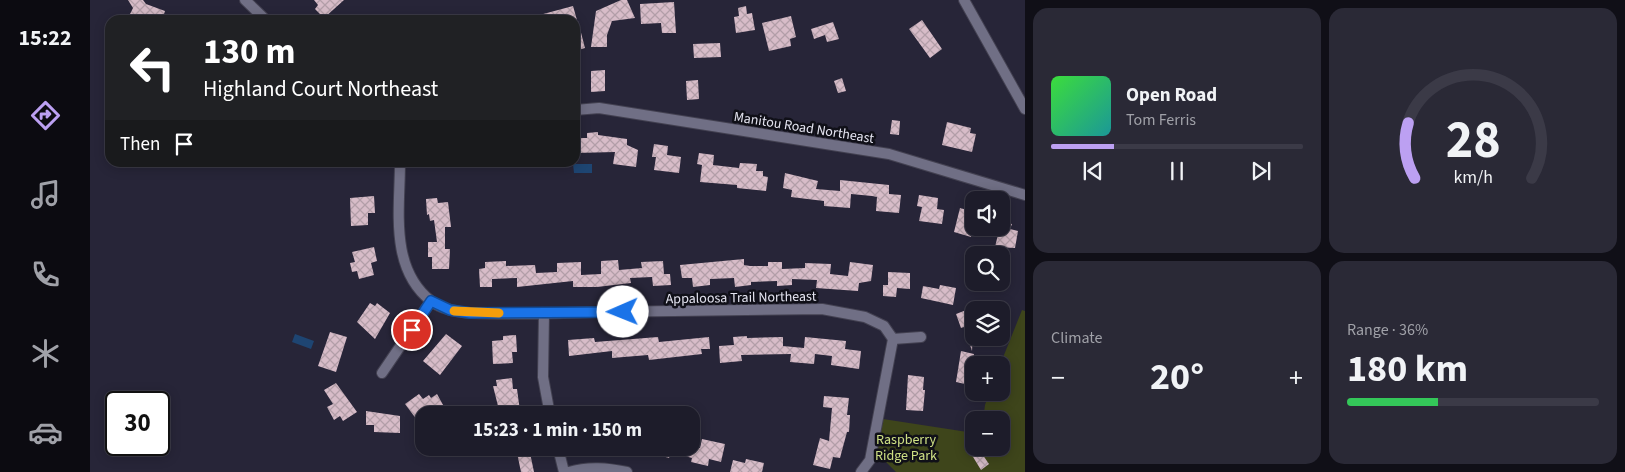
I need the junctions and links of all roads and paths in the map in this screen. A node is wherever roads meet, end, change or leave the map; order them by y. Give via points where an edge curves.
1 (245, 0) edge
2 (964, 0) edge
3 (261, 15) edge
4 (1025, 109) edge
5 (580, 110) edge
6 (400, 167) edge
7 (1025, 195) edge
8 (431, 301) junction
9 (544, 313) junction
10 (921, 337) dead end
11 (893, 339) junction
12 (382, 373) dead end
13 (548, 406) edge
14 (560, 456) edge
15 (564, 472) edge
16 (569, 472) edge
17 (627, 472) edge
18 (861, 472) edge

1 - 3 street
2 - 4 street
5 - 7 street, Manitou Road Northeast via 599,108 889,154
6 - 8 street, Appaloosa Trail Northeast via 401,253 408,272
8 - 9 street, Appaloosa Trail Northeast via 450,310 470,313
8 - 12 street
9 - 11 street, Appaloosa Trail Northeast via 822,309 866,317 884,326
9 - 13 street via 543,377
10 - 11 street
11 - 18 street via 870,460
14 - 15 street
16 - 17 street via 602,468

